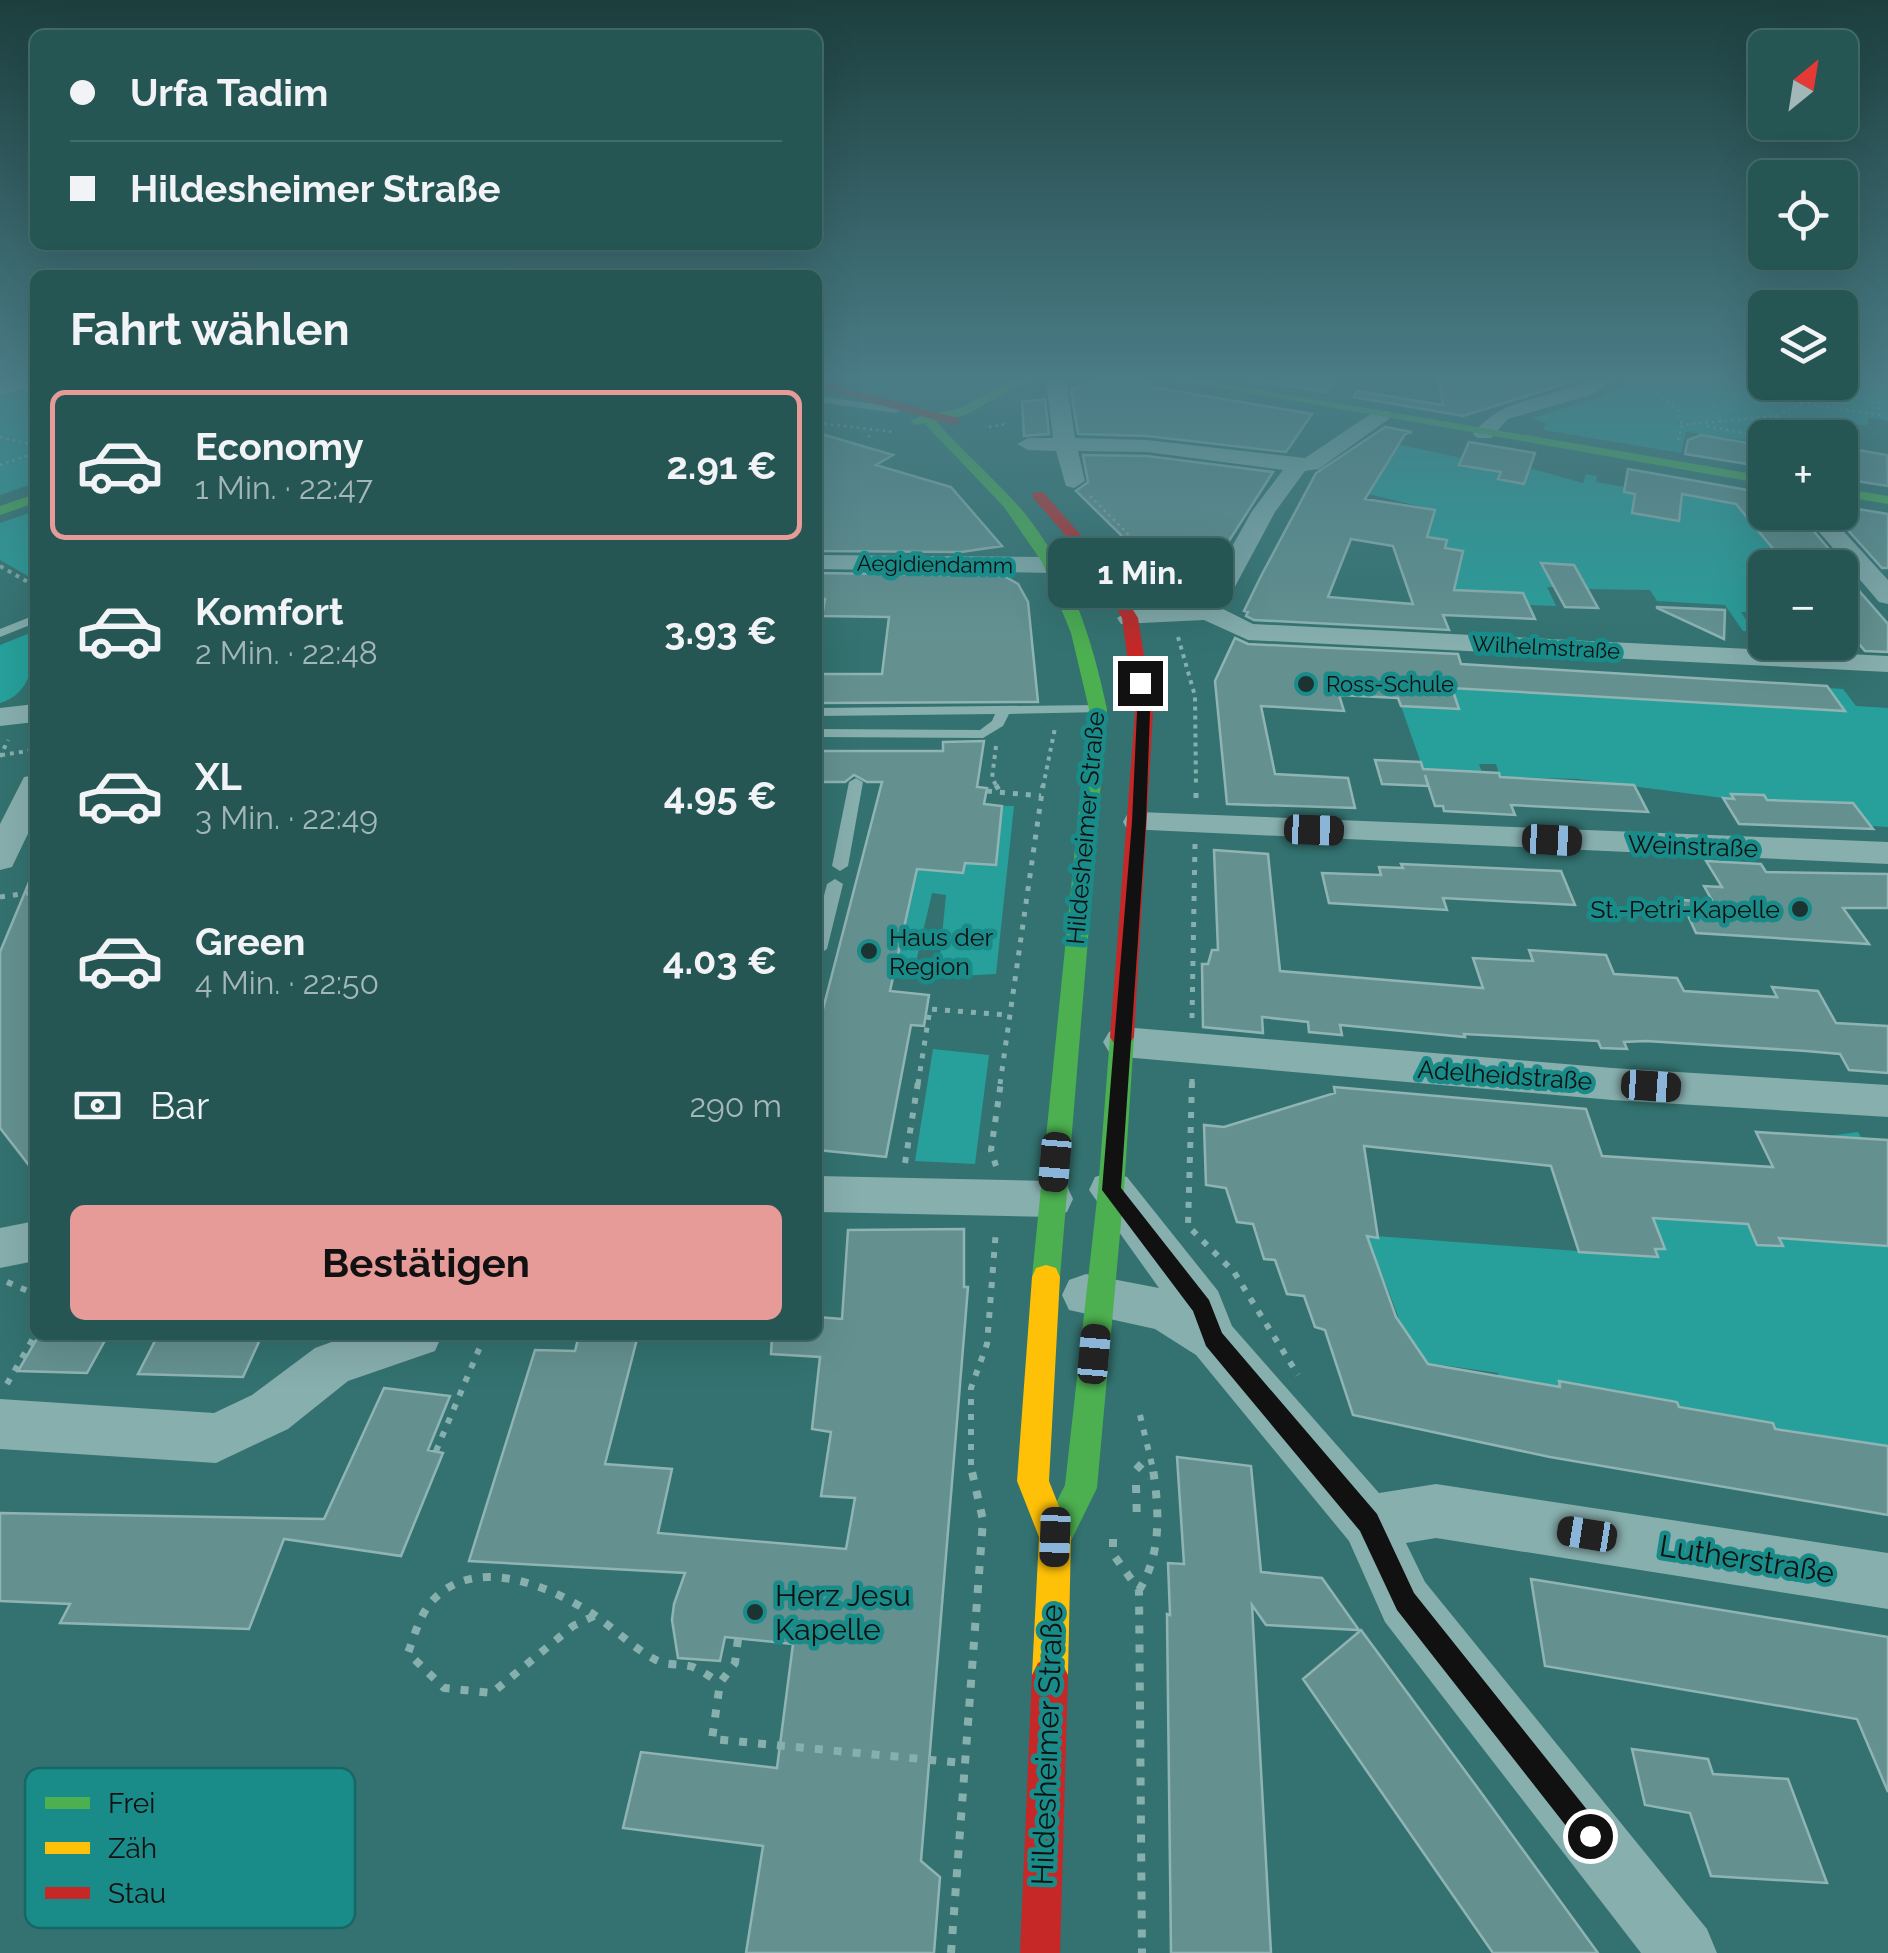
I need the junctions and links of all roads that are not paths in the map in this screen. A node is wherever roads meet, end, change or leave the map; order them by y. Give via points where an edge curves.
1 (973, 466) edge
2 (1071, 466) edge
3 (1297, 466) edge
4 (1666, 466) edge
5 (1748, 478) edge
6 (1024, 481) dead end
7 (1074, 481) road end
8 (1858, 495) edge
9 (30, 500) edge
10 (1888, 500) edge
11 (0, 511) edge
12 (1829, 530) edge
13 (822, 562) edge
14 (1053, 565) junction
15 (1888, 596) edge
16 (1208, 612) junction
17 (1130, 618) junction
18 (30, 621) edge
19 (0, 633) edge
20 (1888, 664) edge
21 (1098, 709) junction
22 (822, 712) edge
23 (30, 714) edge
24 (1001, 717) junction
25 (0, 718) edge
26 (822, 734) edge
27 (862, 734) junction
28 (860, 751) dead end
29 (856, 782) dead end
30 (19, 801) edge
31 (1139, 822) junction
32 (1888, 853) edge
33 (0, 859) edge
34 (822, 934) edge
35 (1123, 1042) junction
36 (1888, 1102) edge
37 (1112, 1190) junction
38 (822, 1194) edge
39 (1051, 1199) junction
40 (30, 1242) edge
41 (0, 1248) edge
42 (1044, 1290) junction
43 (1100, 1297) junction
44 (1214, 1339) junction
45 (403, 1340) edge
46 (0, 1424) edge
47 (1368, 1522) junction
48 (1055, 1537) junction
49 (1888, 1580) edge
50 (1040, 1953) edge
51 (1682, 1953) edge

1 - 14 main road, Hildesheimer Straße via 1022,518
2 - 7 street
3 - 16 street
4 - 5 main road
6 - 17 main road, Hildesheimer Straße via 1096,562
8 - 10 main road
9 - 11 main road
12 - 15 street
13 - 14 street, Aegidiendamm
14 - 21 main road, Hildesheimer Straße via 1086,640
16 - 17 street via 1167,602
16 - 20 street, Wilhelmstraße via 1248,632
17 - 31 main road, Hildesheimer Straße via 1144,712
18 - 19 lane
21 - 24 lane
21 - 39 main road, Hildesheimer Straße
22 - 24 lane
23 - 25 street
24 - 27 lane via 983,734
26 - 27 lane
27 - 28 lane
29 - 34 lane
30 - 33 street
31 - 32 street, Weinstraße
31 - 35 main road, Hildesheimer Straße
35 - 36 street, Adelheidstraße
35 - 37 main road, Hildesheimer Straße
37 - 43 main road, Hildesheimer Straße
37 - 44 street via 1201,1306
38 - 39 street
39 - 42 main road, Hildesheimer Straße
40 - 41 street
42 - 43 street
42 - 48 main road, Hildesheimer Straße via 1033,1481
43 - 44 street via 1169,1312
43 - 48 main road, Hildesheimer Straße via 1081,1488
44 - 47 street
45 - 46 street via 332,1364 270,1412 216,1438
47 - 49 street, Lutherstraße via 1436,1510
47 - 51 street via 1405,1602
48 - 50 main road, Hildesheimer Straße

